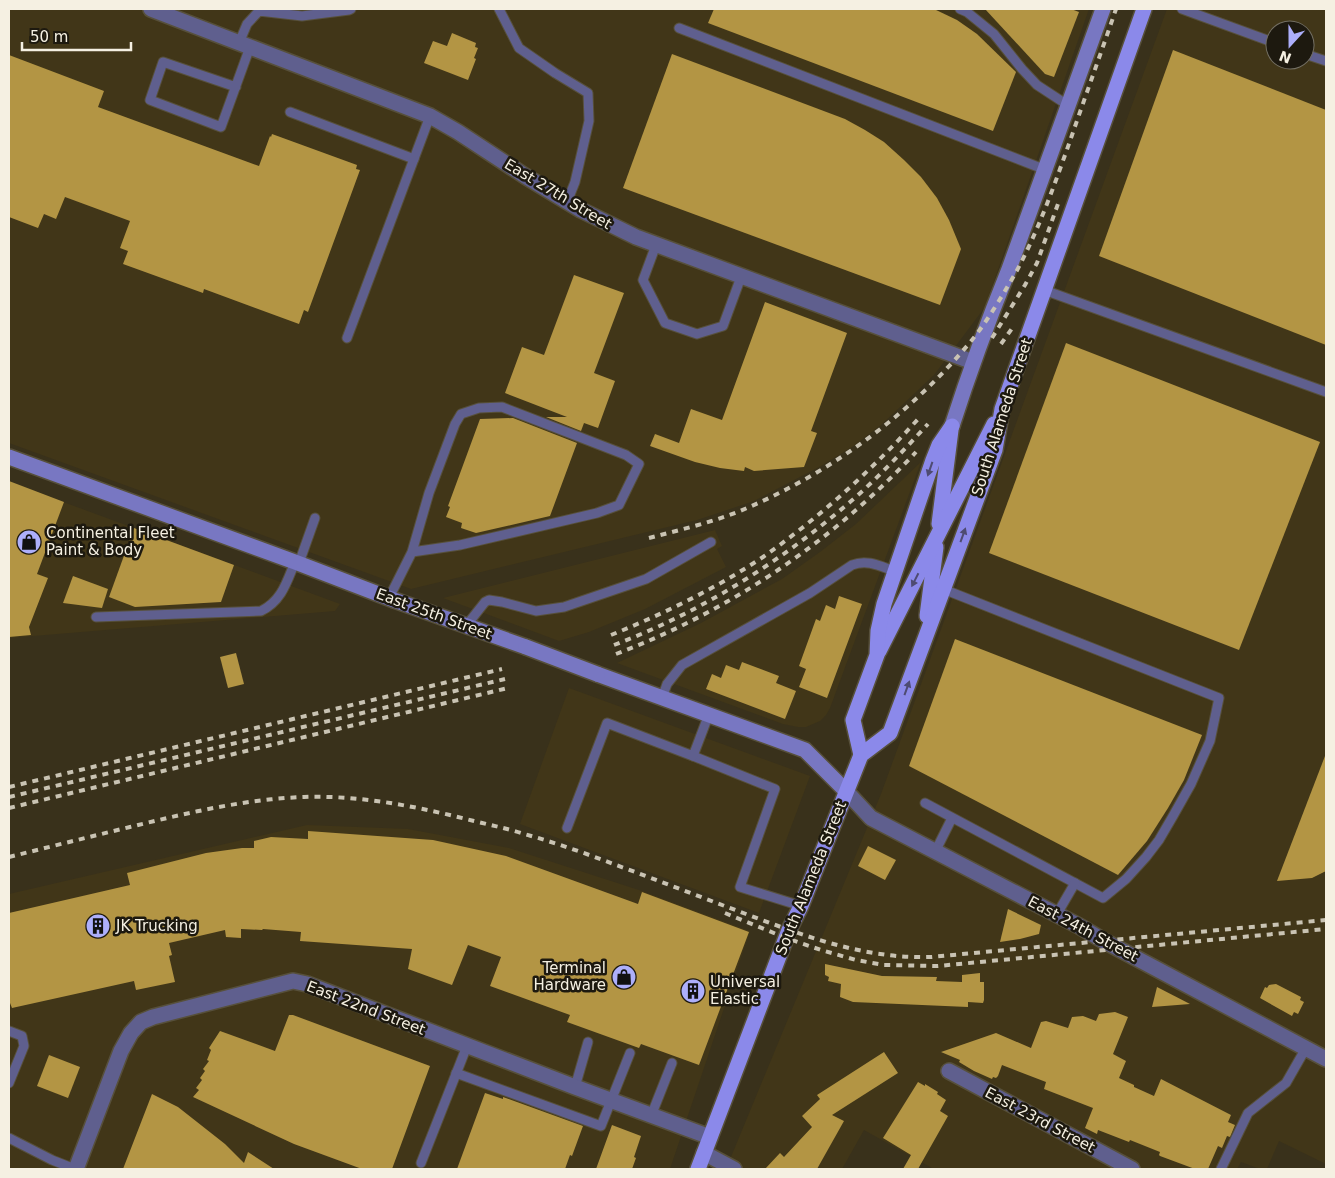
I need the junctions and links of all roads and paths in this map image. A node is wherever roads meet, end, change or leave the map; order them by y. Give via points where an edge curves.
1 (151, 9) edge
2 (351, 9) edge
3 (499, 9) edge
4 (960, 9) edge
5 (1103, 9) edge
6 (1144, 9) edge
7 (1182, 9) edge
8 (679, 28) dead end
9 (1265, 39) edge
10 (245, 45) junction
11 (236, 87) junction
12 (1069, 106) junction
13 (290, 112) dead end
14 (430, 116) junction
15 (414, 159) junction
16 (1046, 170) junction
17 (567, 202) junction
18 (656, 245) junction
19 (742, 276) junction
20 (1044, 290) junction
21 (347, 338) dead end
22 (973, 362) junction
23 (1326, 392) edge
24 (1002, 409) junction
25 (952, 426) junction
26 (9, 457) edge
27 (315, 518) dead end
28 (937, 536) junction
29 (711, 542) dead end
30 (412, 552) junction
31 (297, 562) junction
32 (894, 571) junction
33 (943, 589) junction
34 (389, 598) junction
35 (96, 618) dead end
36 (466, 626) junction
37 (924, 643) junction
38 (877, 655) junction
39 (662, 698) junction
40 (709, 714) junction
41 (860, 754) junction
42 (693, 756) junction
43 (846, 791) junction
44 (925, 803) dead end
45 (952, 818) junction
46 (567, 828) dead end
47 (935, 852) junction
48 (1075, 883) junction
49 (800, 906) junction
50 (1057, 914) junction
51 (9, 1031) edge
52 (588, 1042) dead end
53 (467, 1046) junction
54 (1306, 1048) junction
55 (630, 1053) dead end
56 (1326, 1059) edge
57 (672, 1063) dead end
58 (949, 1071) dead end
59 (456, 1073) junction
60 (9, 1083) edge
61 (575, 1087) junction
62 (611, 1101) junction
63 (651, 1116) junction
64 (710, 1137) junction
65 (9, 1138) edge
66 (704, 1153) junction
67 (422, 1163) dead end
68 (76, 1169) edge
69 (698, 1169) edge
70 (734, 1169) edge
71 (1132, 1169) edge
72 (1221, 1169) edge

1 - 10 street, East 27th Street
2 - 10 lane via 302,16 259,11 246,24
3 - 17 lane via 519,48 588,93 589,121
4 - 12 lane via 994,34 1037,85
5 - 12 street
6 - 20 main road, South Alameda Street
7 - 9 lane
8 - 16 lane
10 - 11 lane
10 - 14 street, East 27th Street
11 - 11 lane via 221,127 150,100 163,62
12 - 16 street
13 - 15 lane
14 - 15 lane
14 - 17 street, East 27th Street
15 - 21 lane
16 - 22 street
17 - 18 street, East 27th Street via 608,225
18 - 19 street, East 27th Street
18 - 19 lane via 643,280 665,323 697,334 723,326
19 - 22 street, East 27th Street
20 - 23 lane
20 - 24 main road, South Alameda Street
22 - 25 street
24 - 28 main road
33 -> 24 main road, South Alameda Street via 995,450
25 - 28 main road
25 -> 32 main road via 937,450
26 - 31 street, East 25th Street
27 - 31 lane
28 - 37 main road
28 -> 38 main road
29 - 36 lane via 646,578 564,607 536,611 490,600
30 - 30 lane via 460,545 619,505 639,464 626,455 502,407 479,408 461,414 429,493
30 - 34 lane
31 - 34 street, East 25th Street
31 - 35 lane via 277,600 261,611
32 - 38 main road via 881,616
32 - 39 lane via 860,562 852,565 810,593 682,665 667,684
33 - 37 main road, South Alameda Street
33 - 48 lane via 1219,698 1210,742 1191,784 1146,858 1104,898
34 - 36 street, East 25th Street
36 - 39 street, East 25th Street, bridge
41 -> 37 main road, South Alameda Street via 890,734
38 - 41 main road via 853,720
39 - 40 street, East 25th Street
40 - 42 lane
40 - 43 street, East 25th Street via 805,750
41 - 43 main road, South Alameda Street
42 - 46 lane via 606,723
42 - 49 lane via 776,788 740,887
43 - 47 street, East 24th Street via 871,818
43 - 49 main road, South Alameda Street
44 - 45 lane
45 - 47 lane
45 - 48 lane
47 - 50 street, East 24th Street
48 - 50 lane
49 - 64 main road, South Alameda Street
50 - 54 street, East 24th Street
51 - 60 lane via 22,1036 24,1046
52 - 61 lane
53 - 59 lane
53 - 61 street, East 22nd Street
53 - 68 street, East 22nd Street via 293,981 153,1017 141,1022 121,1051
54 - 56 street, East 24th Street
54 - 72 lane via 1286,1083 1248,1114
55 - 62 lane
57 - 63 lane
58 - 71 street, East 23rd Street
59 - 62 lane via 601,1126
59 - 67 lane
61 - 62 street, East 22nd Street
62 - 63 street, East 22nd Street
63 - 64 street, East 22nd Street
64 - 66 main road, South Alameda Street
65 - 68 lane
66 - 69 main road, South Alameda Street
66 - 70 street

